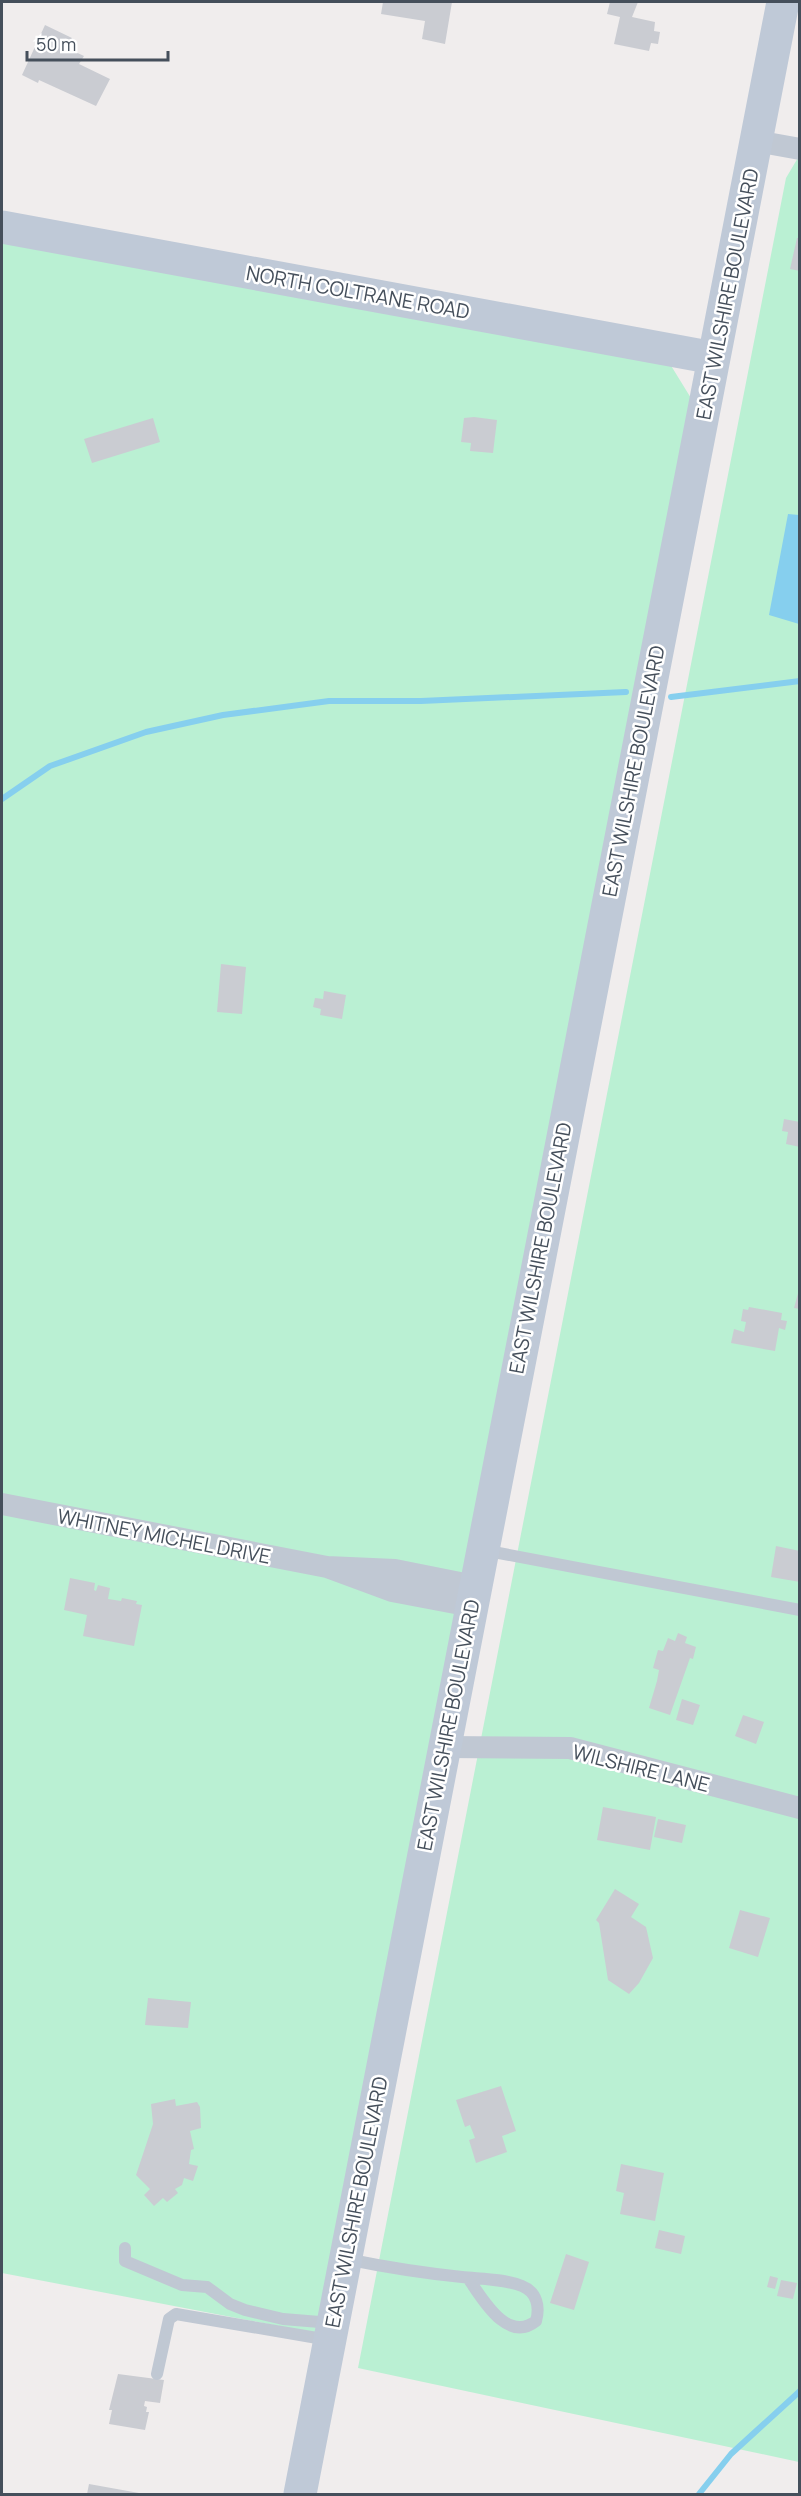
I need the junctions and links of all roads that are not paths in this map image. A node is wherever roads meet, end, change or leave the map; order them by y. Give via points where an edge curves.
1 (783, 2) edge
2 (756, 141) junction
3 (800, 149) edge
4 (2, 226) edge
5 (714, 358) junction
6 (2, 1504) edge
7 (482, 1550) junction
8 (473, 1596) junction
9 (800, 1610) edge
10 (445, 1747) junction
11 (800, 1808) edge
12 (125, 2248) dead end
13 (345, 2259) junction
14 (468, 2278) junction
15 (331, 2331) junction
16 (157, 2374) dead end
17 (300, 2494) edge

1 - 2 street, EAST WILSHIRE BOULEVARD
2 - 3 street
2 - 5 street, EAST WILSHIRE BOULEVARD
4 - 5 street, NORTH COLTRANE ROAD
5 - 7 street, EAST WILSHIRE BOULEVARD
6 - 8 street, WHITNEY MICHEL DRIVE via 327,1567 395,1570
7 - 8 street, EAST WILSHIRE BOULEVARD
7 - 9 lane
8 - 10 street, EAST WILSHIRE BOULEVARD
10 - 11 street, WILSHIRE LANE via 570,1748
10 - 13 street, EAST WILSHIRE BOULEVARD
12 - 15 lane via 125,2261 182,2285 207,2286 245,2310
13 - 14 lane
13 - 15 street, EAST WILSHIRE BOULEVARD
14 - 14 lane via 522,2286 532,2292 539,2311 536,2321 522,2328 511,2327 495,2314
15 - 16 lane via 176,2314 169,2319
15 - 17 street, EAST WILSHIRE BOULEVARD

